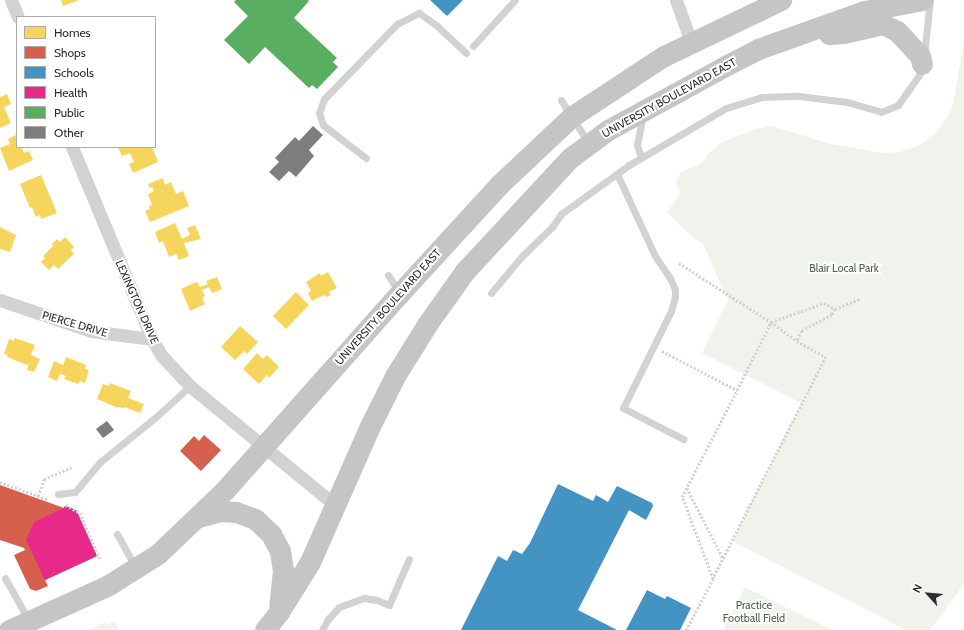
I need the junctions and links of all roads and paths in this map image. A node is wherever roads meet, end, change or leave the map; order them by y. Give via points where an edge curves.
1 (12, 0) edge
2 (515, 0) edge
3 (676, 0) edge
4 (781, 0) edge
5 (923, 0) edge
6 (930, 0) edge
7 (18, 16) edge
8 (809, 32) junction
9 (691, 42) junction
10 (473, 46) dead end
11 (466, 54) dead end
12 (922, 64) junction
13 (566, 108) junction
14 (643, 112) junction
15 (589, 144) junction
16 (72, 148) edge
17 (641, 157) junction
18 (366, 158) dead end
19 (617, 174) junction
20 (678, 263) dead end
21 (388, 275) dead end
22 (400, 293) junction
23 (491, 293) dead end
24 (0, 300) edge
25 (860, 300) dead end
26 (835, 309) junction
27 (771, 322) junction
28 (152, 340) junction
29 (796, 341) junction
30 (661, 350) dead end
31 (190, 386) junction
32 (737, 390) junction
33 (683, 439) dead end
34 (264, 446) junction
35 (72, 467) dead end
36 (0, 482) edge
37 (687, 488) junction
38 (58, 494) dead end
39 (38, 496) junction
40 (53, 501) dead end
41 (60, 503) dead end
42 (335, 505) junction
43 (198, 517) junction
44 (117, 534) dead end
45 (723, 558) junction
46 (100, 559) dead end
47 (409, 559) dead end
48 (136, 568) junction
49 (5, 578) dead end
50 (713, 579) junction
51 (279, 612) junction
52 (29, 621) junction
53 (9, 630) edge
54 (265, 630) edge
55 (322, 630) edge
56 (686, 630) edge

1 - 7 street
2 - 10 lane
3 - 9 street
4 - 9 main road, UNIVERSITY BOULEVARD EAST
5 - 8 main road, UNIVERSITY BOULEVARD EAST via 865,11
6 - 12 lane
8 - 12 main road via 844,33 883,24 897,31 920,56
8 - 14 main road, UNIVERSITY BOULEVARD EAST via 758,49
9 - 13 main road, UNIVERSITY BOULEVARD EAST
11 - 18 lane via 436,25 419,13 397,24 324,99 319,113 324,125
12 - 17 lane via 919,75 898,105 881,112 847,102 799,96 762,98 726,108
13 - 15 lane
13 - 22 main road, UNIVERSITY BOULEVARD EAST
14 - 15 main road, UNIVERSITY BOULEVARD EAST via 608,130
14 - 17 lane via 637,146
15 - 42 main road, UNIVERSITY BOULEVARD EAST via 570,158 470,265 428,323 369,428
16 - 28 street, LEXINGTON DRIVE
17 - 19 lane
19 - 23 lane via 561,214
19 - 33 lane via 655,256 675,290 671,312 623,408
20 - 27 path
21 - 22 lane
22 - 34 main road, UNIVERSITY BOULEVARD EAST
24 - 28 street, PIERCE DRIVE via 91,331
25 - 26 path
26 - 27 path via 824,303
26 - 29 path via 832,315 802,332
27 - 29 path
27 - 32 path
28 - 31 street, LEXINGTON DRIVE via 162,356
29 - 45 path via 826,357
30 - 32 path
31 - 34 street, LEXINGTON DRIVE
31 - 38 lane via 158,416 100,462 74,492
32 - 37 path
34 - 42 street, LEXINGTON DRIVE
34 - 43 main road, UNIVERSITY BOULEVARD EAST
35 - 39 path via 44,479
36 - 39 path
37 - 45 path
37 - 50 path via 682,497
39 - 40 path
41 - 46 path via 80,513
42 - 51 main road, UNIVERSITY BOULEVARD EAST via 310,562
43 - 48 main road, UNIVERSITY BOULEVARD EAST via 158,554
43 - 51 main road via 220,511 236,512 255,519 271,534 280,551 283,570
44 - 48 lane
45 - 50 path
47 - 55 lane via 388,605 364,598 339,607
48 - 52 main road, UNIVERSITY BOULEVARD EAST via 107,586
49 - 52 lane
50 - 56 path
51 - 54 main road, UNIVERSITY BOULEVARD EAST
52 - 53 main road, UNIVERSITY BOULEVARD EAST

